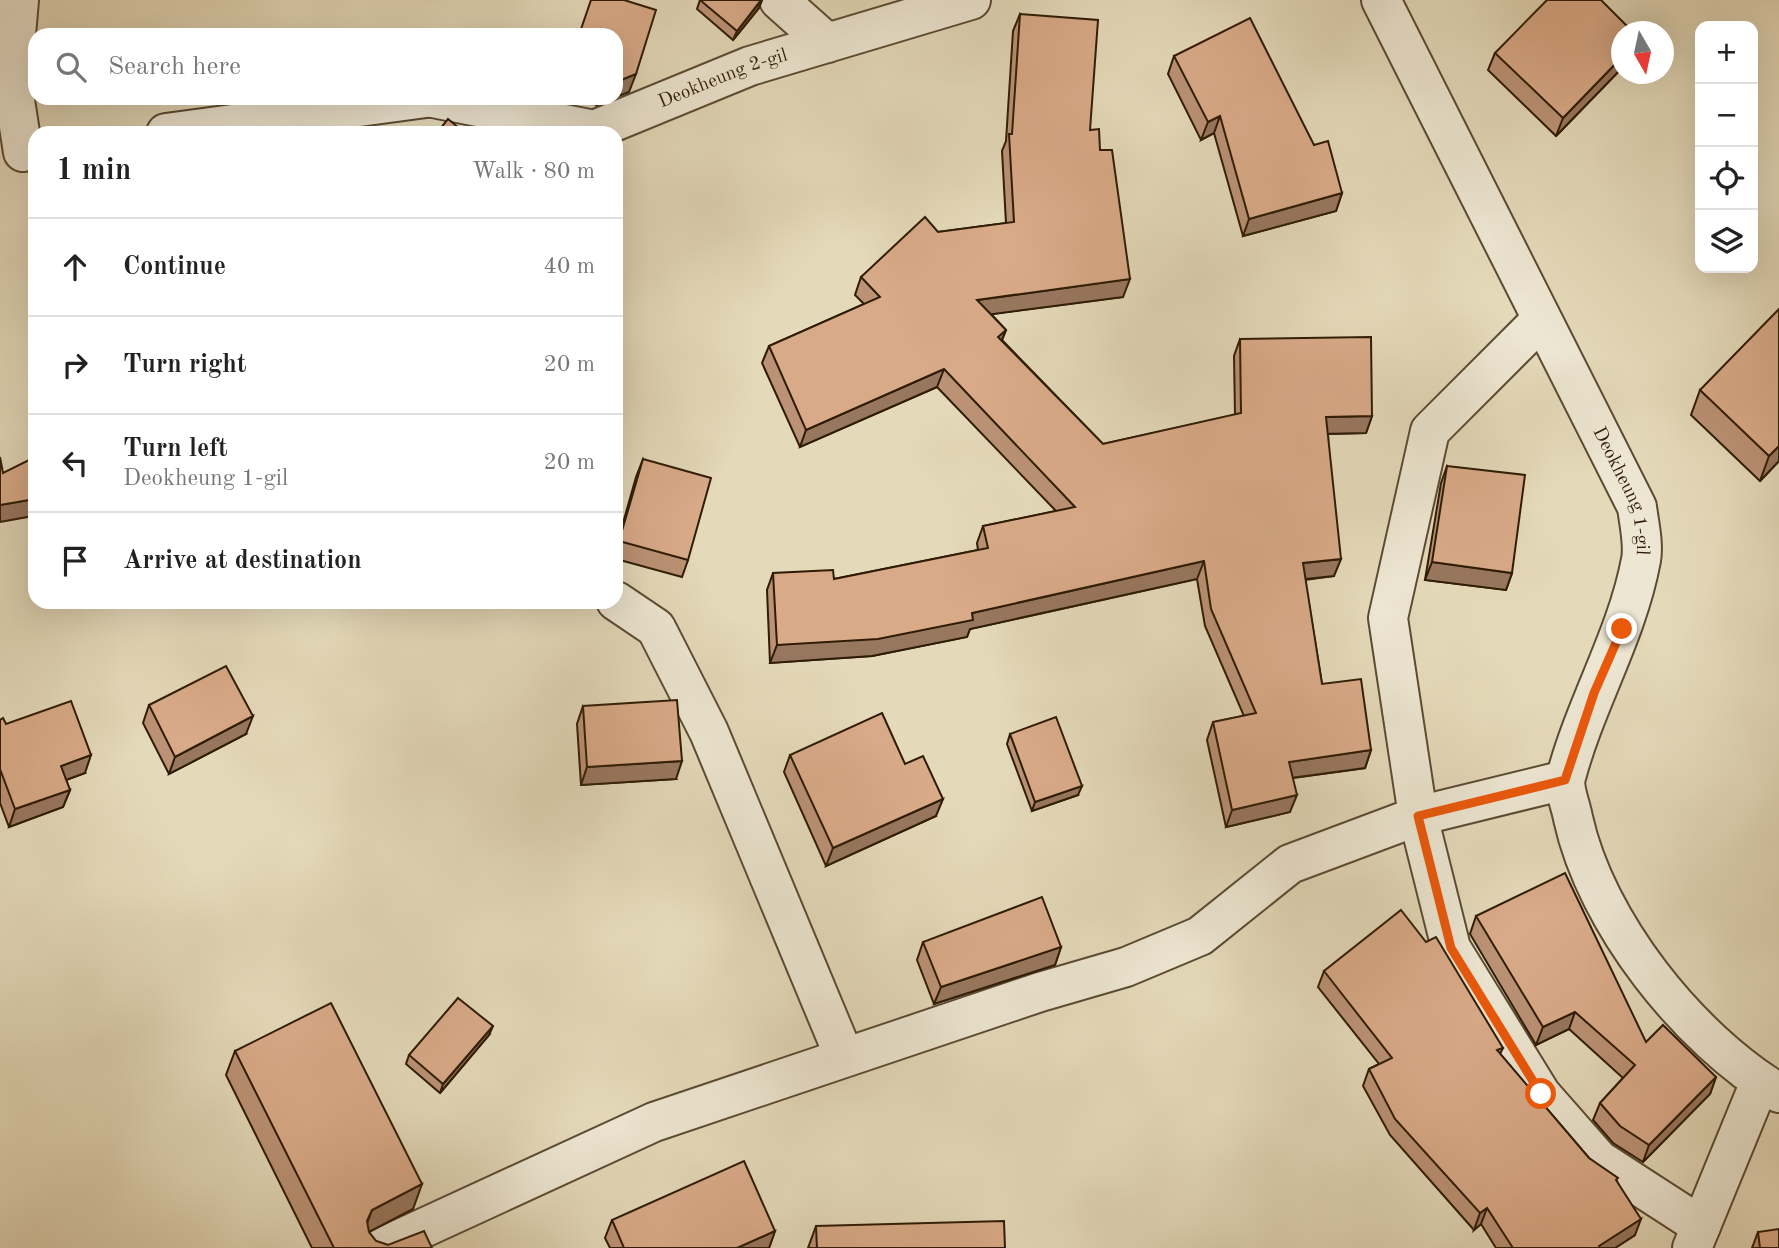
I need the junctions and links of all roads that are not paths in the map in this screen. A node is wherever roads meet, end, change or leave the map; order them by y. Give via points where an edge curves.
1 (19, 0) edge
2 (779, 0) edge
3 (971, 0) edge
4 (1381, 0) edge
5 (827, 43) junction
6 (373, 105) edge
7 (466, 105) edge
8 (218, 126) edge
9 (566, 126) edge
10 (608, 126) edge
11 (19, 153) edge
12 (1541, 320) junction
13 (623, 606) edge
14 (1565, 780) junction
15 (1418, 816) junction
16 (844, 1056) junction
17 (1770, 1087) edge
18 (1696, 1237) edge
19 (380, 1248) edge

1 - 11 street via 12,81
2 - 5 street
3 - 5 street, Deokheung 2-gil
4 - 12 street, Deokheung 1-gil
5 - 10 street, Deokheung 2-gil via 750,66
6 - 8 street
7 - 9 street, Deokheung 2-gil
12 - 14 street, Deokheung 1-gil via 1637,507 1642,557 1622,629 1594,693
12 - 15 street via 1430,431 1388,618
13 - 16 street via 656,628 709,732
14 - 15 street
14 - 17 street via 1580,851 1631,950 1679,1010
15 - 16 street via 1290,864 1188,942 1126,967
15 - 18 street via 1451,948 1541,1094 1599,1160
16 - 19 street via 654,1122
17 - 18 street

